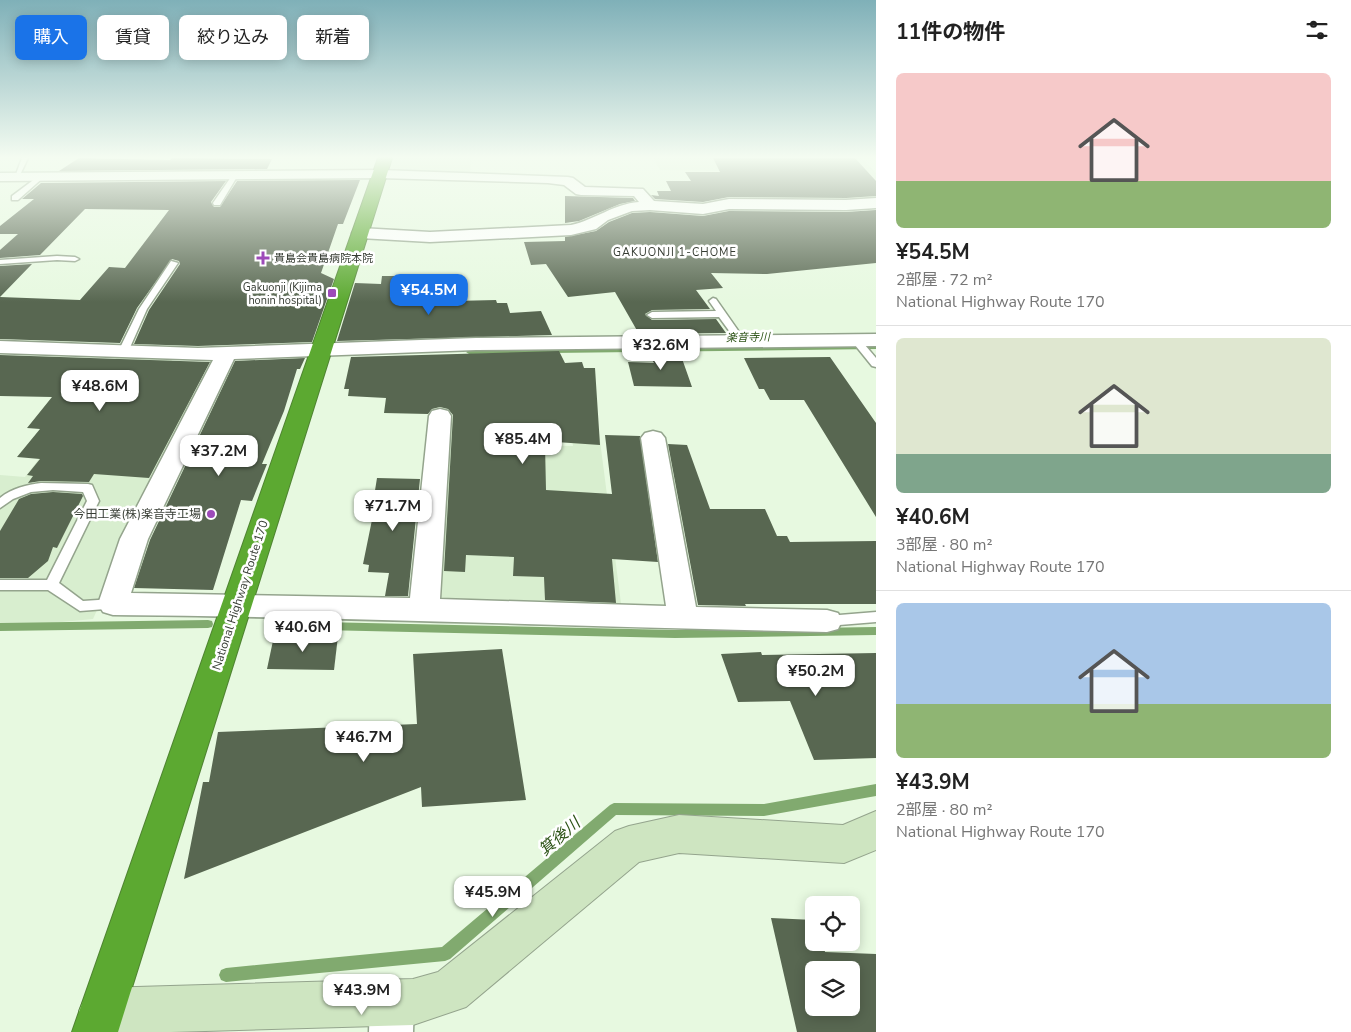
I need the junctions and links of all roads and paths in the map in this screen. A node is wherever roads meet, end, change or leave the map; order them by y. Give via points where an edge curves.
1 (369, 206) edge
2 (629, 206) edge
3 (665, 206) edge
4 (718, 206) edge
5 (360, 233) junction
6 (75, 259) dead end
7 (0, 262) edge
8 (174, 263) dead end
9 (713, 300) dead end
10 (722, 314) junction
11 (652, 315) dead end
12 (741, 341) junction
13 (865, 345) edge
14 (0, 347) edge
15 (321, 351) junction
16 (123, 352) junction
17 (227, 353) junction
18 (876, 364) edge
19 (440, 416) dead end
20 (653, 438) dead end
21 (0, 504) edge
22 (0, 585) edge
23 (51, 585) junction
24 (113, 604) junction
25 (236, 604) junction
26 (424, 611) junction
27 (876, 617) edge
28 (682, 619) junction
29 (826, 621) joint
30 (876, 830) edge
31 (392, 1017) edge
32 (178, 1021) edge
33 (98, 1022) edge

1 - 5 highway, National Highway Route 170
2 - 5 street via 590,226 571,230 430,237
3 - 4 street via 703,209
5 - 15 highway, National Highway Route 170
6 - 7 lane
8 - 16 lane via 143,309
9 - 10 lane
10 - 11 lane
10 - 12 lane
12 - 13 street
12 - 15 street via 476,344
13 - 18 lane
14 - 16 street
15 - 17 street
15 - 25 highway, National Highway Route 170
16 - 17 street
17 - 24 street via 134,539
19 - 26 street
20 - 28 street
21 - 23 lane via 7,496 38,486 88,488 93,501
22 - 23 lane
23 - 24 lane via 80,606
24 - 25 street
25 - 26 street
25 - 33 highway, National Highway Route 170
26 - 28 street
27 - 29 lane
28 - 29 street
30 - 31 street via 844,844 679,834 629,845 450,991 413,1002
31 - 32 street
32 - 33 street

